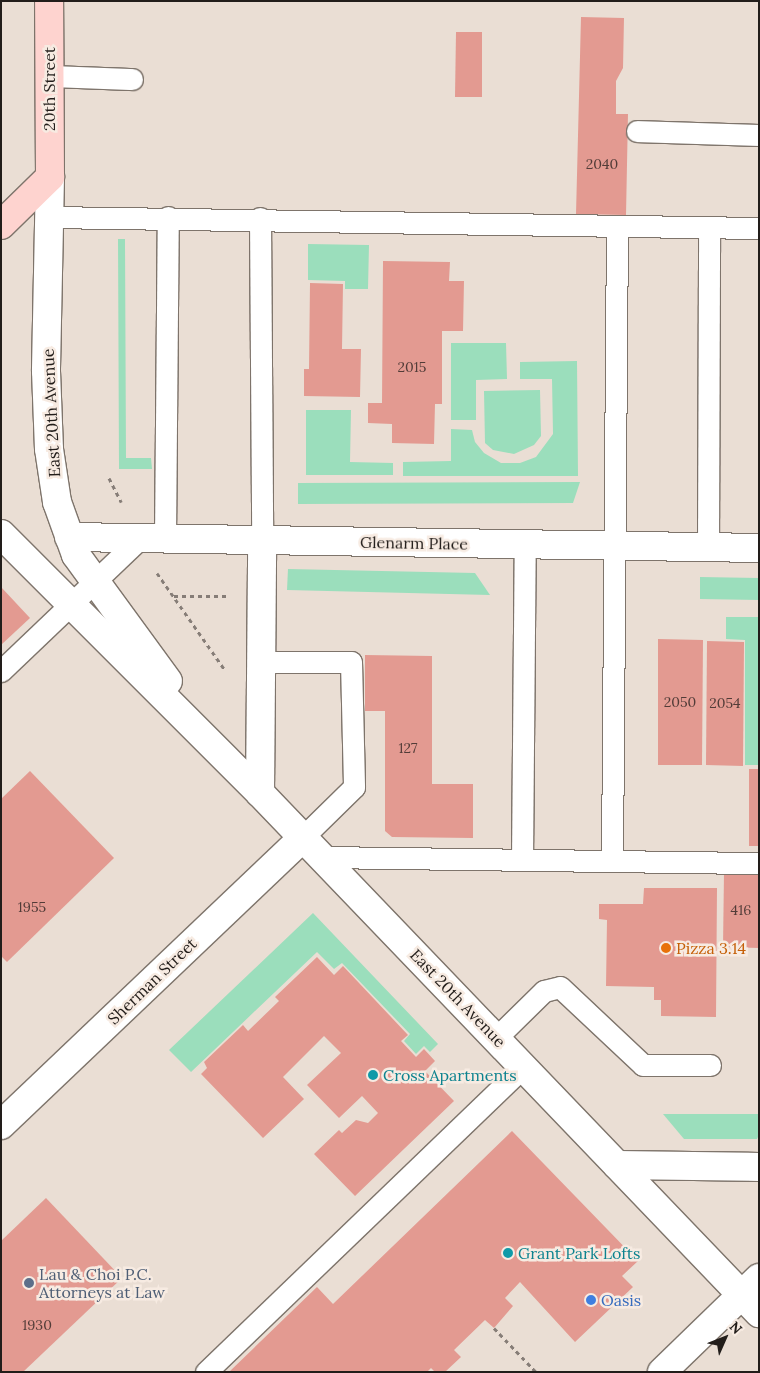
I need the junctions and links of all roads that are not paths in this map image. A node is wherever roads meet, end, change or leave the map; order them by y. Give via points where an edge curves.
1 (49, 1) edge
2 (49, 76) junction
3 (132, 79) dead end
4 (638, 131) dead end
5 (759, 135) edge
6 (50, 177) junction
7 (49, 216) junction
8 (168, 217) junction
9 (260, 218) junction
10 (1, 225) edge
11 (617, 226) junction
12 (709, 228) junction
13 (759, 228) edge
14 (1, 534) edge
15 (69, 538) junction
16 (152, 539) junction
17 (262, 540) junction
18 (525, 545) junction
19 (615, 546) junction
20 (708, 548) junction
21 (759, 548) edge
22 (94, 582) junction
23 (71, 604) junction
24 (261, 662) junction
25 (1, 671) edge
26 (260, 792) junction
27 (303, 837) junction
28 (322, 857) junction
29 (522, 860) junction
30 (612, 861) junction
31 (759, 863) edge
32 (496, 1038) junction
33 (710, 1065) dead end
34 (523, 1067) junction
35 (1, 1125) edge
36 (617, 1165) junction
37 (759, 1167) edge
38 (753, 1295) edge
39 (206, 1372) edge
40 (662, 1372) edge

1 - 2 main road, 20th Street
2 - 3 lane
2 - 6 main road, 20th Street
4 - 5 lane
6 - 7 street, East 20th Avenue
6 - 10 main road
7 - 8 lane
7 - 15 street, East 20th Avenue via 46,371 50,449 57,502
8 - 9 lane
8 - 16 lane
9 - 11 lane
9 - 17 lane
11 - 12 lane
11 - 19 lane
12 - 13 lane
12 - 20 lane
14 - 23 street, East 20th Avenue
15 - 16 street, Glenarm Place
15 - 22 street, East 20th Avenue
16 - 17 street, Glenarm Place
16 - 22 lane
17 - 18 street, Glenarm Place
17 - 24 street
18 - 19 street, Glenarm Place
18 - 29 lane
19 - 20 street, Glenarm Place
19 - 30 lane
20 - 21 street, Glenarm Place
22 - 23 lane
22 - 26 street, East 20th Avenue via 168,681
23 - 25 lane
23 - 26 street, East 20th Avenue
24 - 26 street
24 - 27 lane via 351,662 354,787
26 - 27 street, East 20th Avenue
27 - 28 street, East 20th Avenue
27 - 35 street, Sherman Street
28 - 29 lane
28 - 32 street, East 20th Avenue
29 - 30 lane
30 - 31 lane
32 - 33 lane via 544,991 560,987 643,1065
32 - 34 street, East 20th Avenue
34 - 36 street, East 20th Avenue
34 - 39 lane
36 - 37 street
36 - 38 street, East 20th Avenue
38 - 40 street

